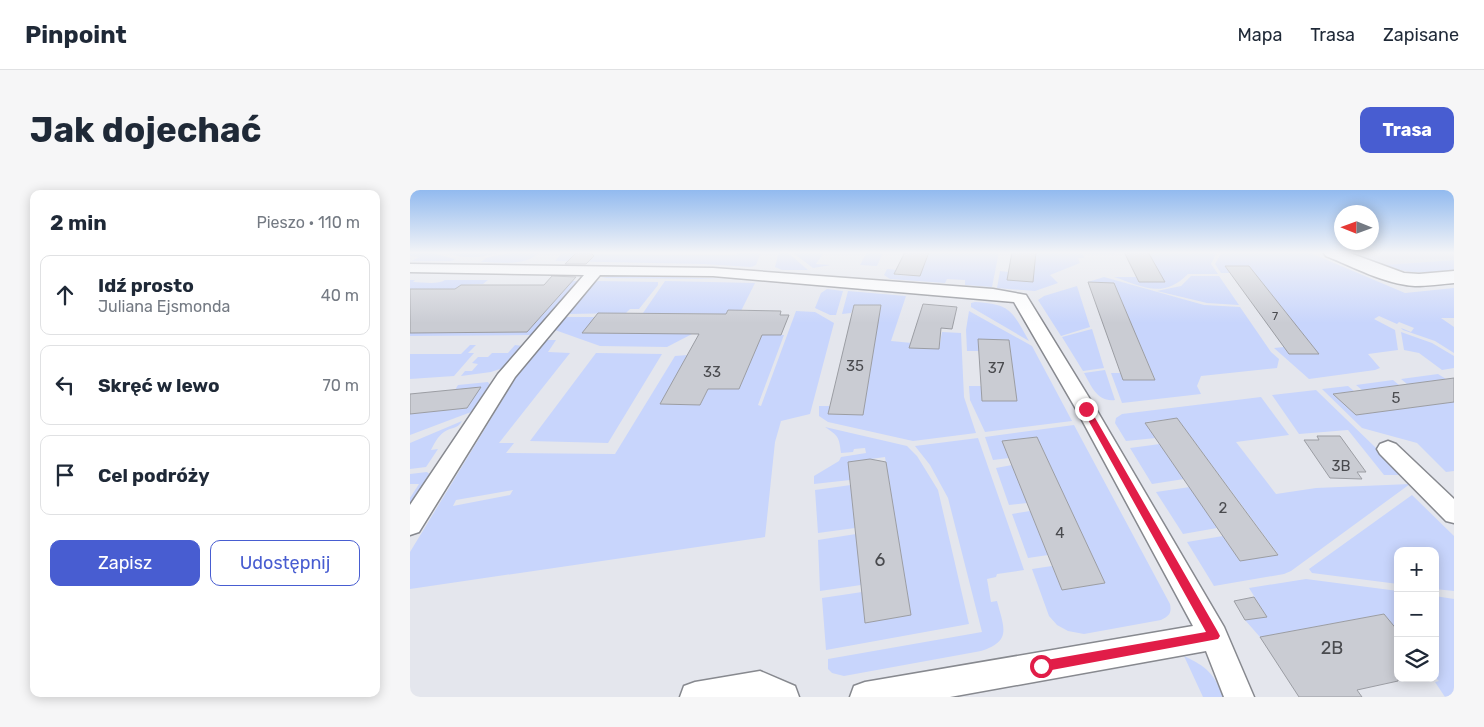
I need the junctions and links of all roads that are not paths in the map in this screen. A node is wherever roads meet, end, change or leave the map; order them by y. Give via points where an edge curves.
1 (591, 276) edge
2 (761, 276) edge
3 (1397, 276) edge
4 (1454, 277) edge
5 (1388, 449) dead end
6 (1454, 514) edge
7 (410, 525) edge
8 (1214, 636) junction
9 (695, 697) edge
10 (784, 697) edge
11 (865, 697) edge
12 (1239, 697) edge

1 - 7 street via 507,374
2 - 8 street via 1020,298
3 - 4 street via 1414,280
5 - 6 street
8 - 11 street
8 - 12 street
9 - 10 street via 760,686

